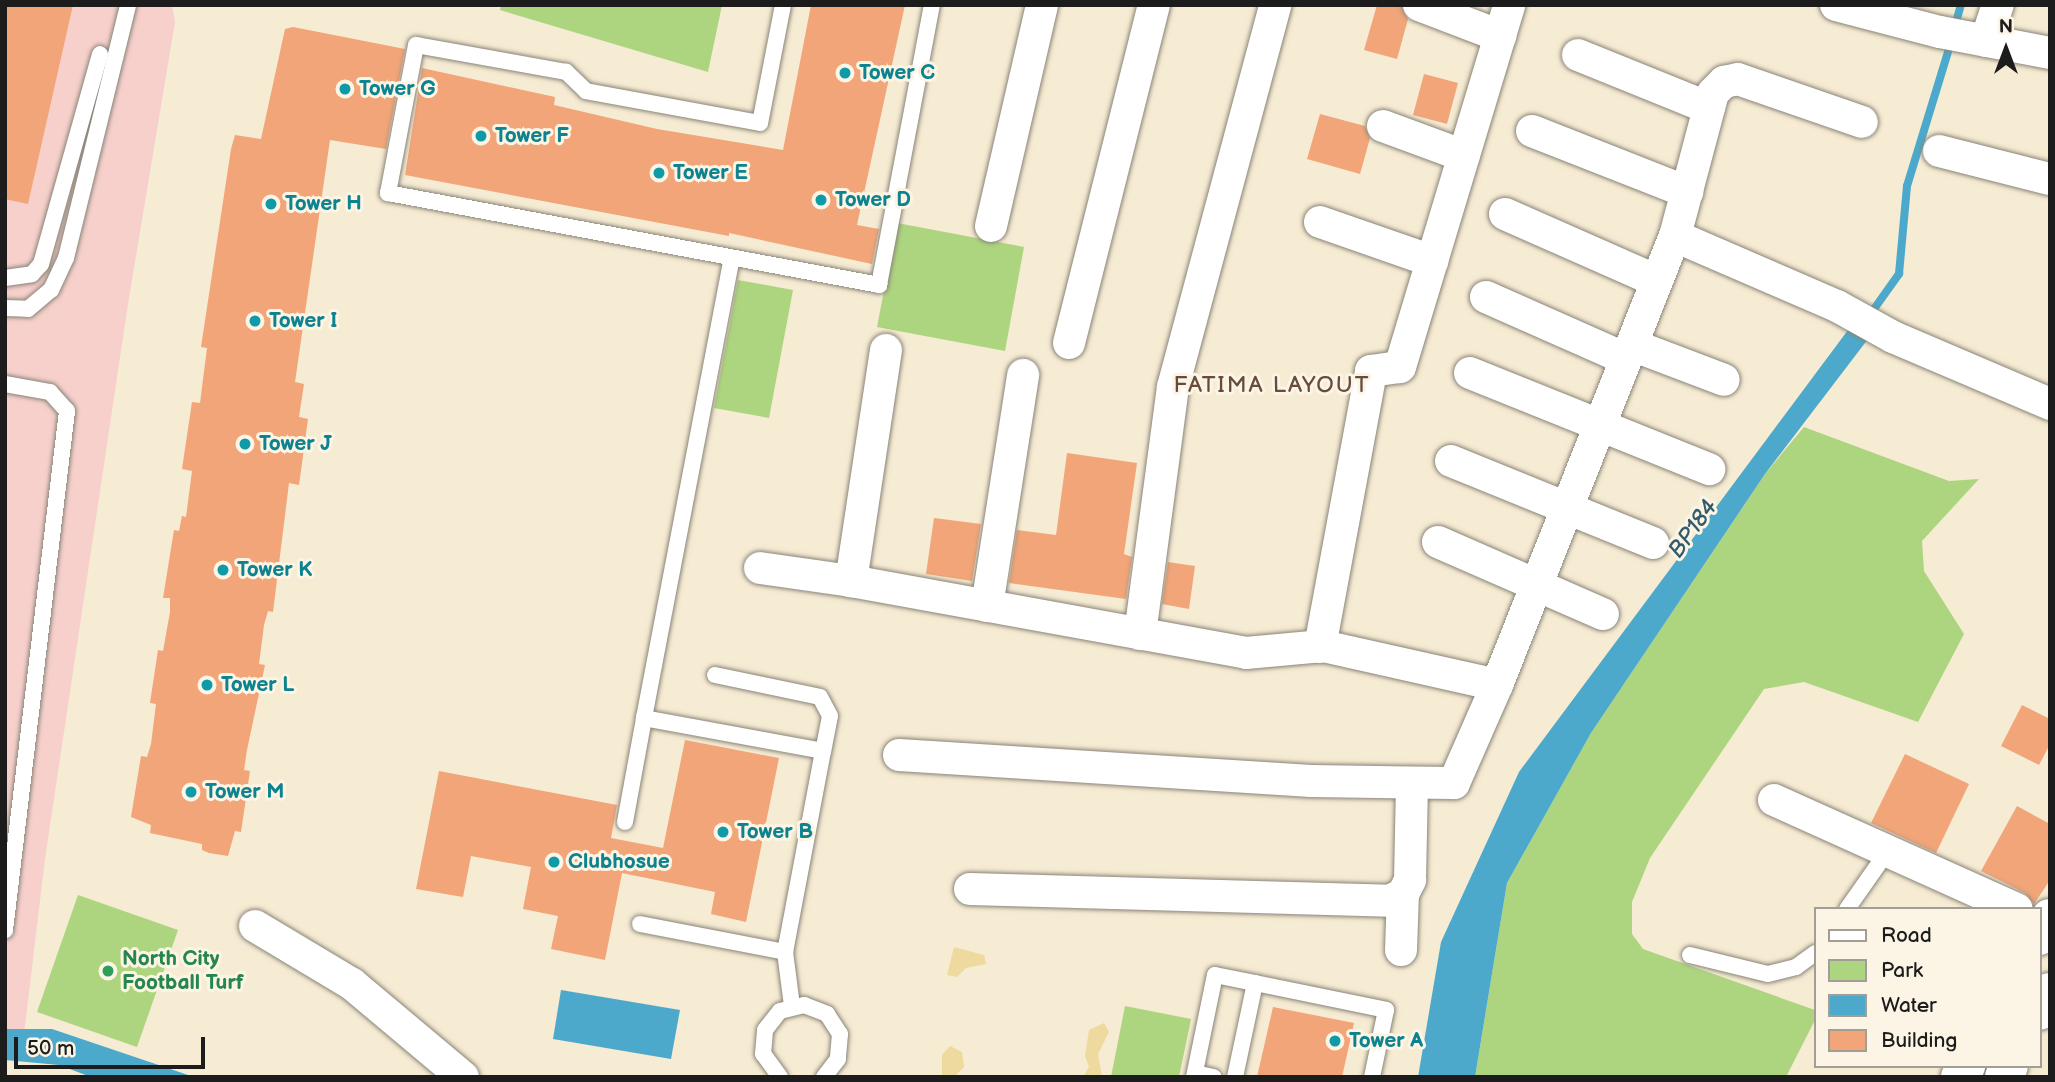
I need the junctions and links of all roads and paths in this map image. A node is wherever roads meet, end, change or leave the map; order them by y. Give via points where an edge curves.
1 (128, 5) edge
2 (783, 5) edge
3 (932, 5) edge
4 (1042, 5) edge
5 (1154, 5) edge
6 (1275, 5) edge
7 (1419, 5) edge
8 (1509, 5) edge
9 (1836, 5) edge
10 (1998, 5) edge
11 (1500, 36) junction
12 (1964, 37) junction
13 (2050, 53) edge
14 (100, 54) dead end
15 (1578, 55) dead end
16 (1709, 108) junction
17 (1862, 122) dead end
18 (1383, 126) dead end
19 (1532, 131) dead end
20 (1939, 151) dead end
21 (1464, 156) junction
22 (2050, 179) edge
23 (1687, 192) junction
24 (1505, 214) dead end
25 (1320, 222) dead end
26 (990, 226) dead end
27 (1675, 236) junction
28 (732, 258) junction
29 (1432, 261) junction
30 (5, 278) edge
31 (1657, 281) junction
32 (1486, 297) dead end
33 (5, 308) edge
34 (1069, 343) dead end
35 (887, 350) dead end
36 (1629, 352) junction
37 (1470, 373) dead end
38 (1023, 375) dead end
39 (1724, 380) dead end
40 (5, 384) edge
41 (2050, 404) edge
42 (1600, 425) junction
43 (1451, 461) dead end
44 (1709, 469) dead end
45 (1568, 507) junction
46 (1438, 542) dead end
47 (1653, 543) dead end
48 (760, 568) dead end
49 (851, 582) junction
50 (1537, 584) junction
51 (987, 606) junction
52 (1603, 614) dead end
53 (1140, 634) junction
54 (1320, 647) junction
55 (715, 675) dead end
56 (1497, 685) junction
57 (644, 718) junction
58 (823, 751) junction
59 (898, 755) dead end
60 (1412, 785) junction
61 (1774, 800) dead end
62 (625, 822) dead end
63 (1886, 852) junction
64 (970, 888) dead end
65 (1404, 894) junction
66 (1848, 907) edge
67 (2009, 907) edge
68 (640, 924) dead end
69 (255, 926) dead end
70 (5, 930) edge
71 (1401, 950) dead end
72 (785, 952) junction
73 (1814, 954) edge
74 (1690, 955) dead end
75 (1255, 983) junction
76 (2050, 992) edge
77 (792, 1006) junction
78 (2041, 1008) edge
79 (833, 1074) edge
80 (1194, 1075) edge
81 (463, 1077) edge
82 (780, 1077) edge
83 (1214, 1077) edge
84 (1235, 1077) edge
85 (1373, 1077) edge

1 - 33 lane via 66,258 51,290 28,309
2 - 28 lane via 760,123 586,90 566,72 416,45 388,193
3 - 28 lane via 879,285
4 - 26 street
5 - 34 street
6 - 53 street via 1173,387
7 - 11 street
8 - 11 street
9 - 12 street
10 - 12 street
11 - 21 street
12 - 13 street
14 - 30 lane via 41,264 32,274
15 - 16 street
16 - 17 street via 1713,93 1724,82 1738,79
16 - 23 street
18 - 21 street
19 - 23 street
20 - 22 street
21 - 29 street
23 - 27 street
24 - 31 street
25 - 29 street
27 - 31 street
27 - 41 street
28 - 57 lane
29 - 54 street via 1400,367 1371,371
31 - 36 street
32 - 36 street
35 - 49 street
36 - 39 street
36 - 42 street
37 - 42 street
38 - 51 street
40 - 70 lane via 50,392 67,411
42 - 44 street
42 - 45 street
43 - 45 street
45 - 47 street
45 - 50 street
46 - 50 street
48 - 49 street
49 - 51 street
50 - 52 street
50 - 56 street
51 - 53 street
53 - 54 street via 1246,653
54 - 56 street
55 - 58 lane via 820,697 830,716
56 - 60 street via 1454,783
57 - 58 lane
57 - 62 lane
58 - 72 lane
59 - 60 street
60 - 65 street via 1410,880
61 - 63 street
63 - 66 lane
63 - 67 street
64 - 65 street via 1390,901
65 - 71 street
68 - 72 lane
69 - 81 street via 352,984
72 - 77 lane
73 - 74 lane via 1796,967 1768,974
75 - 80 lane via 1215,975
75 - 84 lane
75 - 85 lane via 1386,1010
76 - 78 main road
77 - 79 lane via 816,1008 835,1023 841,1047
77 - 82 lane via 771,1019 762,1042 768,1066
80 - 83 lane

